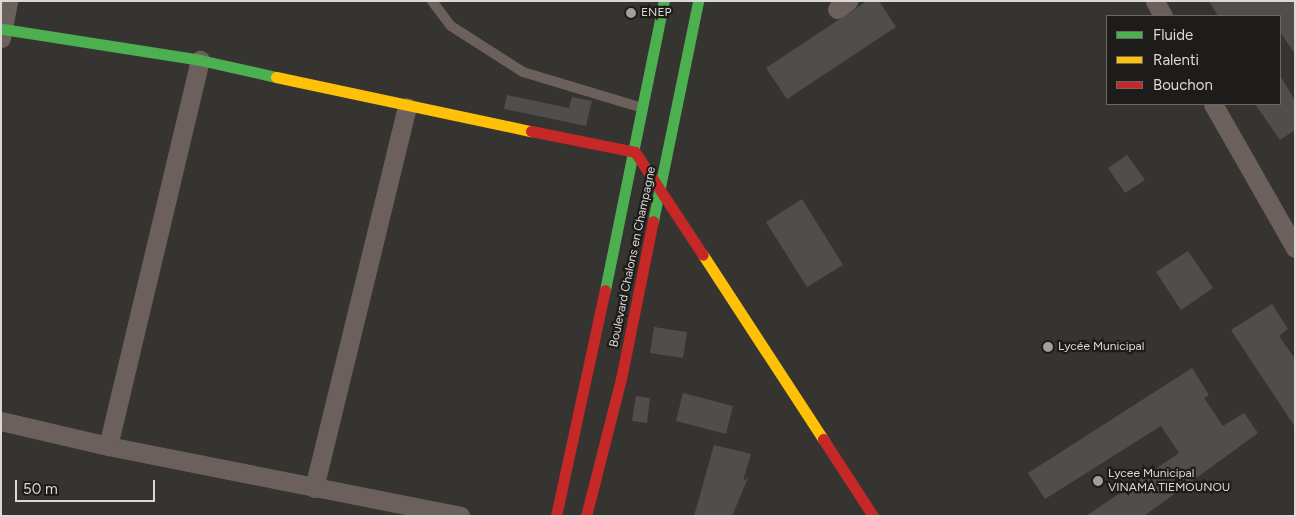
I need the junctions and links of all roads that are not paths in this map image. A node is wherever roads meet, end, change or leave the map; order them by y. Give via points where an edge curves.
1 (8, 1) edge
2 (432, 1) edge
3 (664, 1) edge
4 (698, 1) edge
5 (1155, 1) edge
6 (1163, 15) edge
7 (2, 33) edge
8 (200, 60) junction
9 (1214, 105) edge
10 (407, 107) junction
11 (644, 108) junction
12 (635, 152) junction
13 (660, 194) junction
14 (1295, 248) edge
15 (1, 421) edge
16 (108, 446) junction
17 (314, 488) junction
18 (460, 516) edge
19 (556, 516) edge
20 (586, 516) edge
21 (872, 516) edge

1 - 7 street
2 - 11 lane via 451,26 523,72
3 - 11 street, Boulevard Chalons en Champagne
4 - 13 street, Boulevard Chalons en Champagne
5 - 6 street
7 - 8 street
8 - 10 street
8 - 16 street
9 - 14 street
10 - 12 street
10 - 17 street
11 - 12 street, Boulevard Chalons en Champagne
12 - 13 street
12 - 19 street, Boulevard Chalons en Champagne
13 - 20 street, Boulevard Chalons en Champagne via 621,379
13 - 21 street
15 - 16 street
16 - 17 street
17 - 18 street

